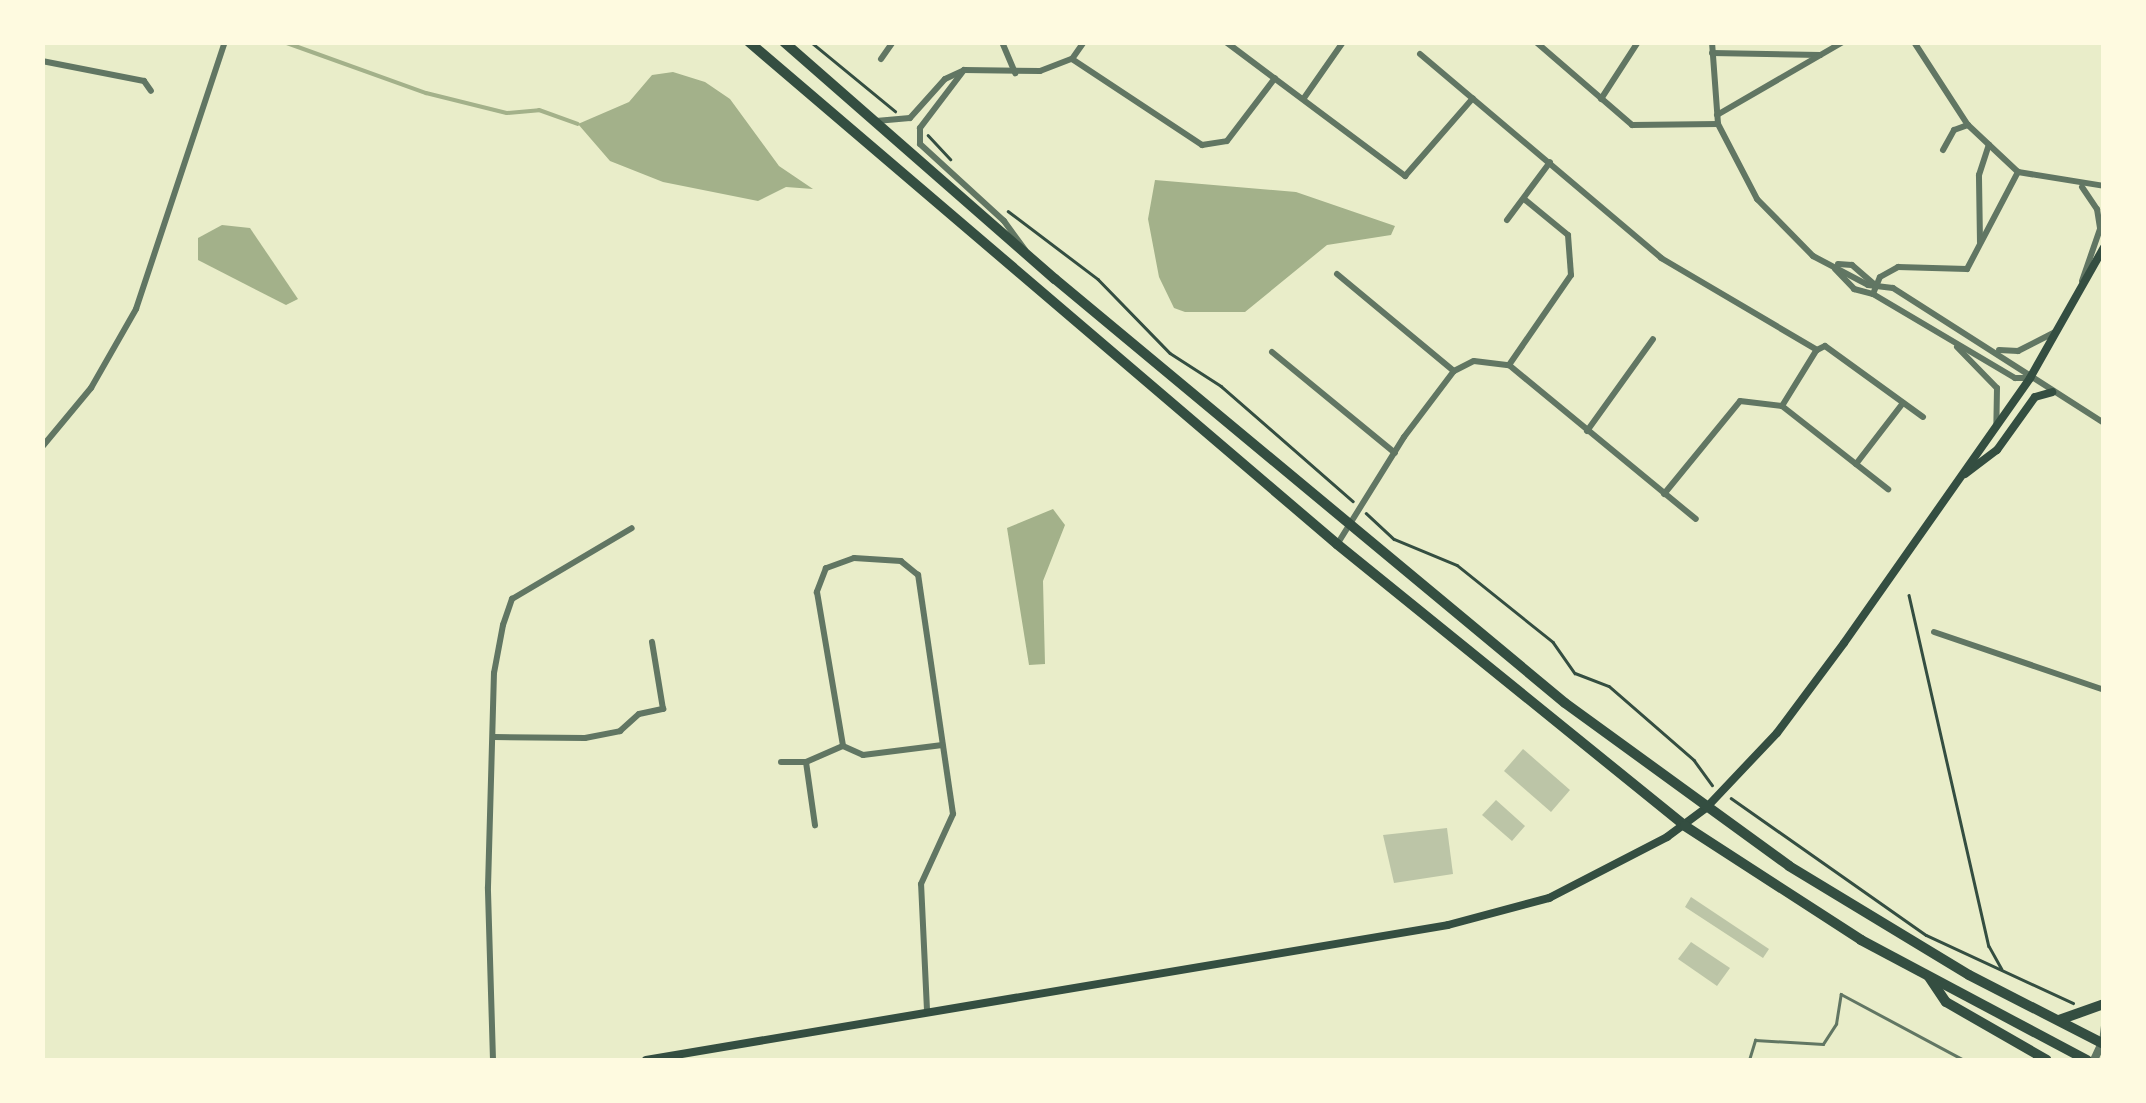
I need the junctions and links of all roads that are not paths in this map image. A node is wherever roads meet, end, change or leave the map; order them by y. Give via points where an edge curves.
1 (225, 42) edge
2 (749, 42) edge
3 (784, 42) edge
4 (893, 42) edge
5 (1002, 42) edge
6 (1084, 42) edge
7 (1226, 42) edge
8 (1343, 42) edge
9 (1536, 42) edge
10 (1638, 42) edge
11 (1712, 42) edge
12 (1843, 42) edge
13 (1914, 42) edge
14 (1712, 53) junction
15 (1420, 54) dead end
16 (1821, 55) junction
17 (881, 59) dead end
18 (1072, 59) junction
19 (42, 60) edge
20 (964, 70) junction
21 (1015, 73) junction
22 (1275, 78) junction
23 (151, 92) dead end
24 (1304, 98) junction
25 (1473, 98) junction
26 (1601, 98) junction
27 (1718, 119) junction
28 (876, 121) junction
29 (1968, 126) junction
30 (1990, 145) junction
31 (1943, 150) dead end
32 (1550, 162) junction
33 (2018, 172) junction
34 (2081, 186) junction
35 (2104, 186) edge
36 (1524, 199) junction
37 (1507, 220) dead end
38 (1980, 243) junction
39 (2104, 247) edge
40 (1029, 256) junction
41 (1831, 264) junction
42 (1337, 274) dead end
43 (1876, 284) junction
44 (2081, 288) junction
45 (1873, 294) junction
46 (1915, 302) junction
47 (1907, 316) junction
48 (2058, 330) junction
49 (1654, 338) dead end
50 (1953, 342) junction
51 (1991, 347) junction
52 (1817, 350) junction
53 (1272, 352) dead end
54 (1509, 364) junction
55 (1454, 371) junction
56 (2030, 378) junction
57 (2052, 392) junction
58 (1903, 402) junction
59 (1782, 406) junction
60 (1923, 417) dead end
61 (2104, 423) edge
62 (1996, 427) junction
63 (1586, 431) junction
64 (42, 448) edge
65 (1394, 453) junction
66 (1856, 464) junction
67 (1962, 476) junction
68 (1888, 489) dead end
69 (1664, 494) junction
70 (1696, 519) dead end
71 (1351, 525) junction
72 (632, 528) dead end
73 (1337, 544) junction
74 (1934, 632) dead end
75 (652, 642) dead end
76 (2104, 690) edge
77 (494, 737) junction
78 (942, 745) junction
79 (843, 746) junction
80 (781, 762) dead end
81 (806, 762) junction
82 (1706, 808) junction
83 (815, 825) dead end
84 (1685, 826) junction
85 (1928, 976) junction
86 (2104, 1004) edge
87 (927, 1010) junction
88 (2056, 1020) junction
89 (2104, 1026) edge
90 (2103, 1043) edge
91 (493, 1060) edge
92 (646, 1060) edge
93 (1749, 1060) edge
94 (1964, 1060) edge
95 (2047, 1060) edge
96 (2090, 1060) edge

1 - 64 street via 136,310 91,388
2 - 73 highway
3 - 28 highway
4 - 17 street
5 - 21 street
6 - 18 street
7 - 22 street
8 - 24 street
9 - 26 street
10 - 26 street
11 - 14 street
12 - 16 street
13 - 29 street
14 - 16 street
14 - 27 street
15 - 25 street
16 - 27 street
18 - 21 street
18 - 22 street via 1202,145 1227,141
19 - 23 street via 144,81
20 - 21 street
20 - 28 street via 945,79 910,118
20 - 40 street via 920,128 920,144 1004,220
22 - 24 street
24 - 25 street via 1405,176
25 - 32 street
26 - 27 street via 1632,125
27 - 41 street via 1757,199 1813,256
28 - 40 highway
29 - 30 street
29 - 31 street via 1954,130
30 - 33 street
30 - 38 street via 1979,175
32 - 36 street
32 - 52 street via 1661,258
33 - 34 street
33 - 38 street
34 - 35 street
34 - 44 street via 2097,209 2100,230
36 - 37 street
36 - 54 street via 1568,235 1571,275
38 - 43 street via 1967,269 1919,263 1898,267
39 - 44 main road
40 - 71 highway
41 - 43 street via 1852,265
41 - 45 street via 1846,285
42 - 55 street
43 - 45 street
43 - 46 street
44 - 48 main road
45 - 47 street
46 - 47 street
46 - 51 street
47 - 50 street
48 - 51 street via 2018,351
48 - 56 main road
49 - 63 street
50 - 56 street via 2015,378
50 - 62 street via 1997,388
51 - 56 street
52 - 58 street via 1825,346
52 - 59 street
53 - 65 street
54 - 55 street via 1474,361
54 - 63 street
55 - 65 street
56 - 57 street
56 - 62 main road
57 - 61 street
57 - 67 main road via 2035,397 1997,450
58 - 60 street
58 - 66 street
59 - 66 street
59 - 69 street via 1740,401
62 - 67 main road
63 - 69 street
65 - 71 street
66 - 68 street
67 - 82 main road via 1777,733
69 - 70 street
71 - 73 street
71 - 82 highway via 1546,689
72 - 77 street via 512,599 494,674
73 - 84 highway
74 - 76 street
75 - 77 street via 664,709 640,714 620,731 585,738
77 - 91 street via 488,886
78 - 79 street via 864,755
78 - 79 street via 918,575 907,562 854,558 826,568 816,592
78 - 87 street via 953,814 921,884
79 - 81 street
80 - 81 street
81 - 83 street
82 - 84 main road
82 - 88 highway via 1903,937
84 - 85 highway
84 - 87 main road via 1558,894 1478,918
85 - 95 highway via 1946,1002
85 - 96 highway
86 - 88 highway
87 - 92 main road
88 - 90 highway
89 - 90 street
90 - 96 street
93 - 94 lane via 1754,1040 1823,1044 1836,1024 1840,994

